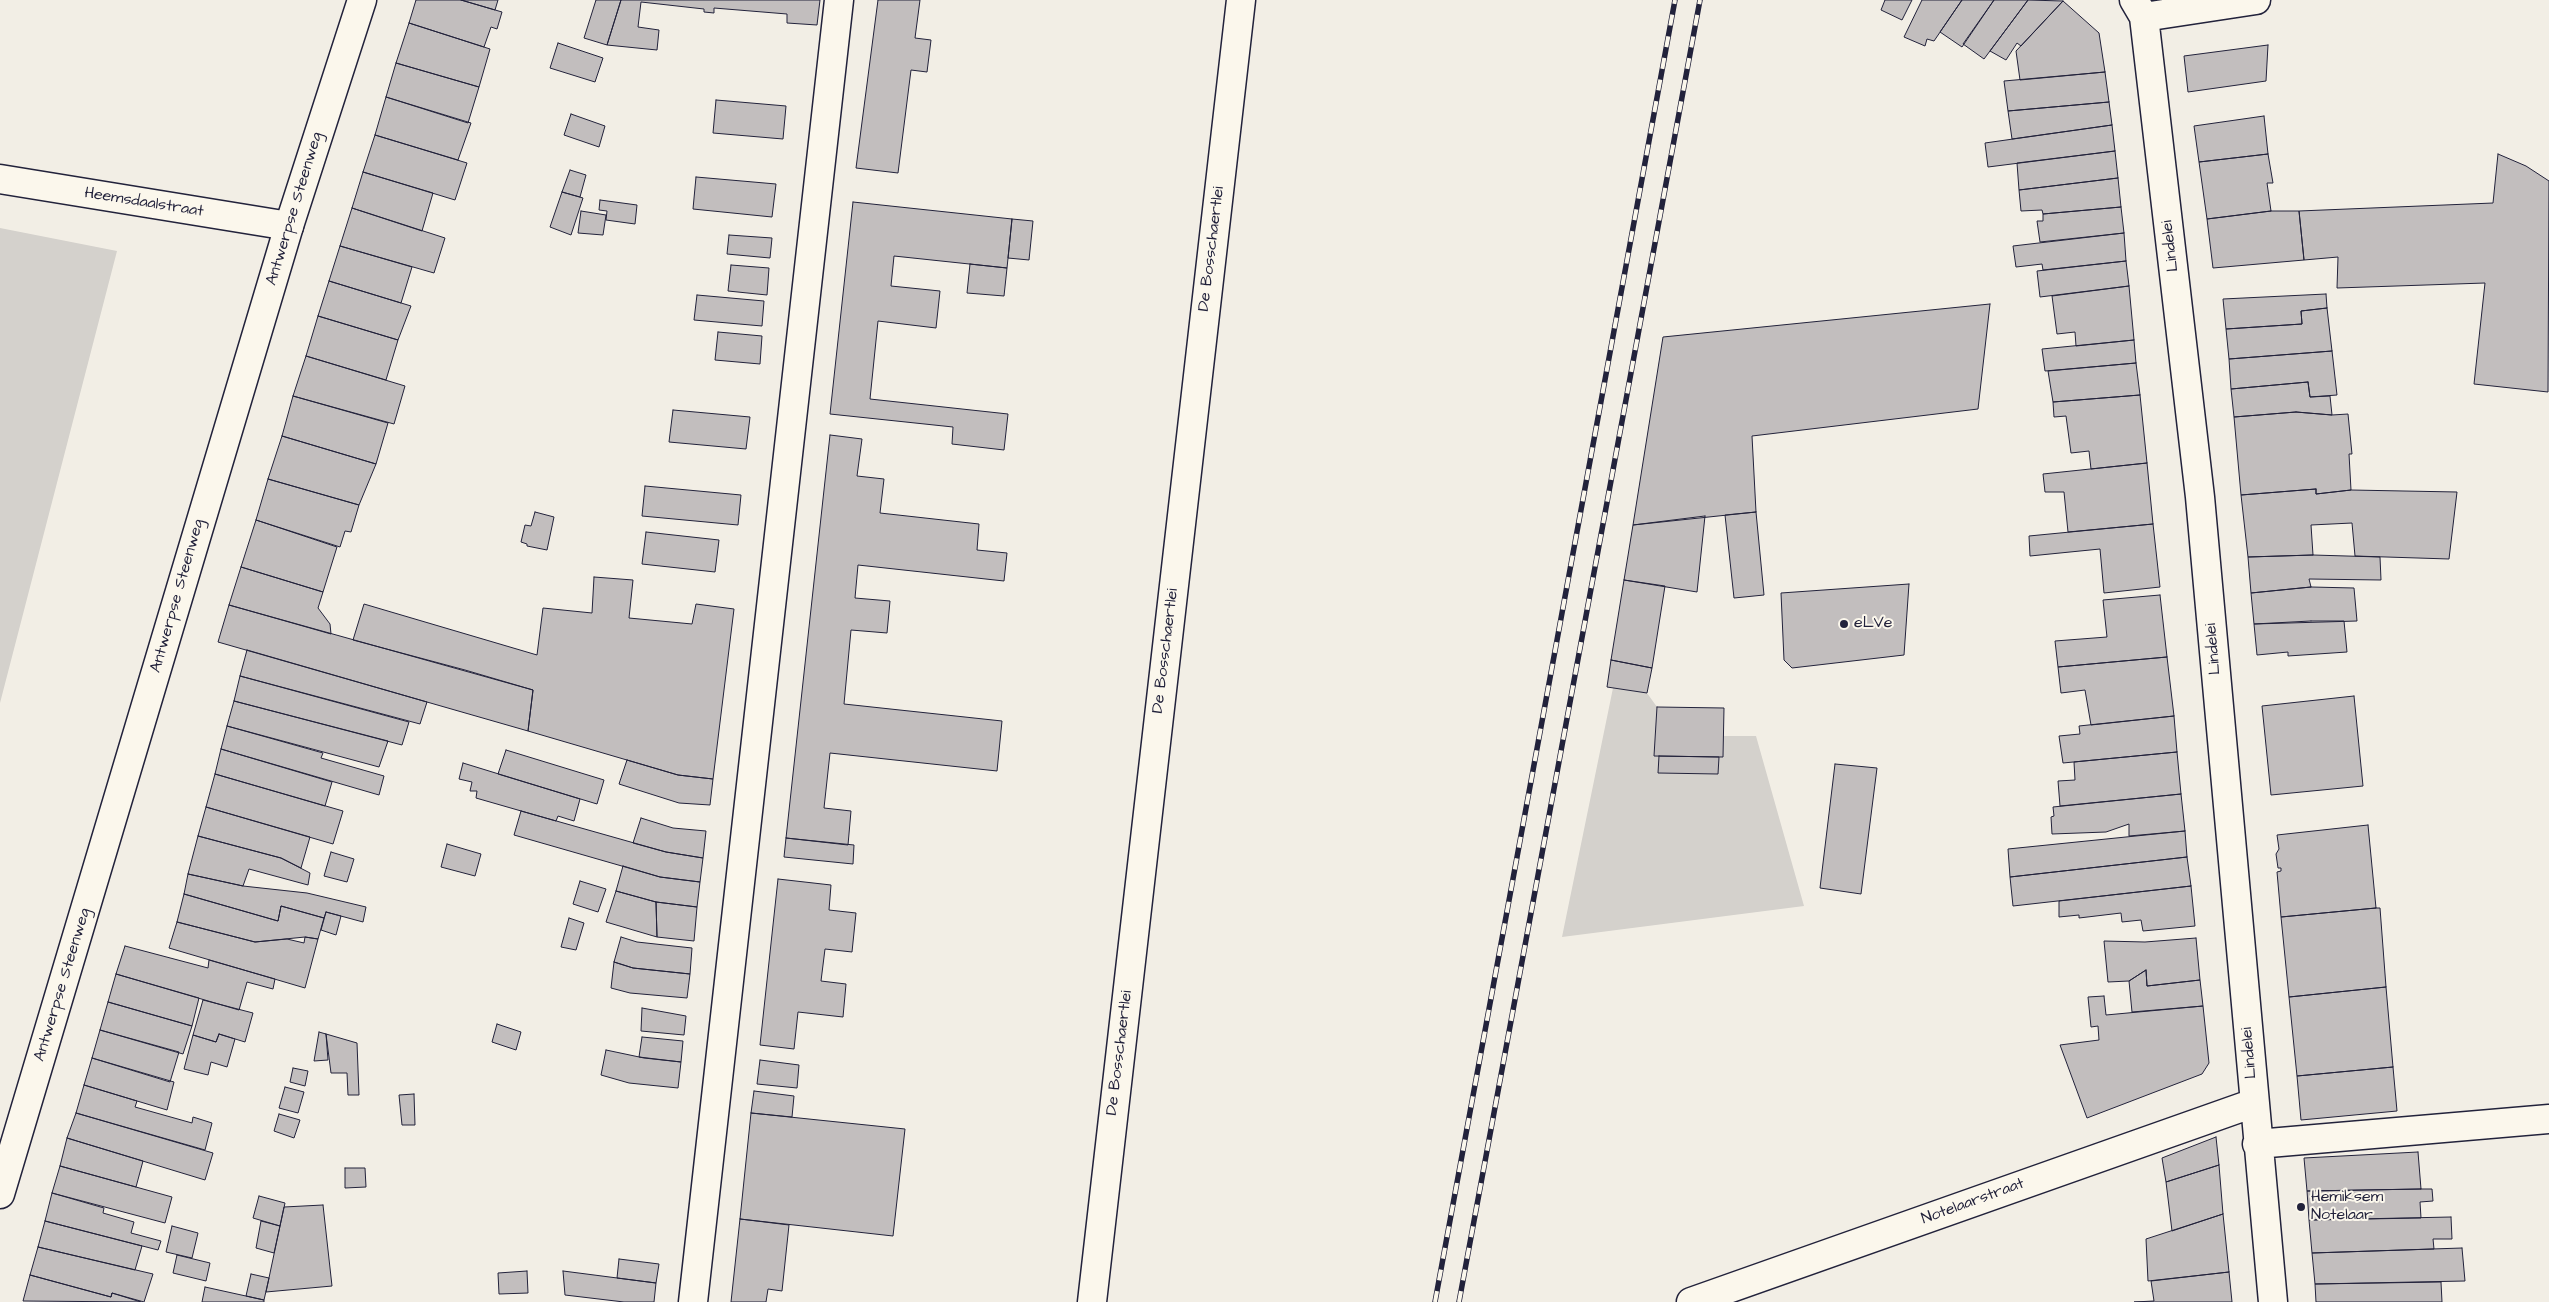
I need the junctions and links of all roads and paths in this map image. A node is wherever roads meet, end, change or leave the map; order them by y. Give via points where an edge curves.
1 (362, 0) edge
2 (839, 0) edge
3 (1241, 0) edge
4 (2256, 0) edge
5 (2139, 8) edge
6 (0, 179) edge
7 (289, 226) junction
8 (2254, 1102) junction
9 (2549, 1119) edge
10 (2257, 1144) junction
11 (0, 1194) edge
12 (693, 1302) edge
13 (1092, 1302) edge
14 (1691, 1302) edge
15 (2273, 1302) edge

1 - 7 street, Antwerpse Steenweg
2 - 12 street
3 - 13 street, De Bosschaertlei
4 - 5 street
5 - 8 street, Lindelei via 2200,497
6 - 7 street, Heemsdaalstraat
7 - 11 street, Antwerpse Steenweg
8 - 10 street, Lindelei
8 - 14 street, Notelaarstraat
9 - 10 street
10 - 15 street, Lindelei

